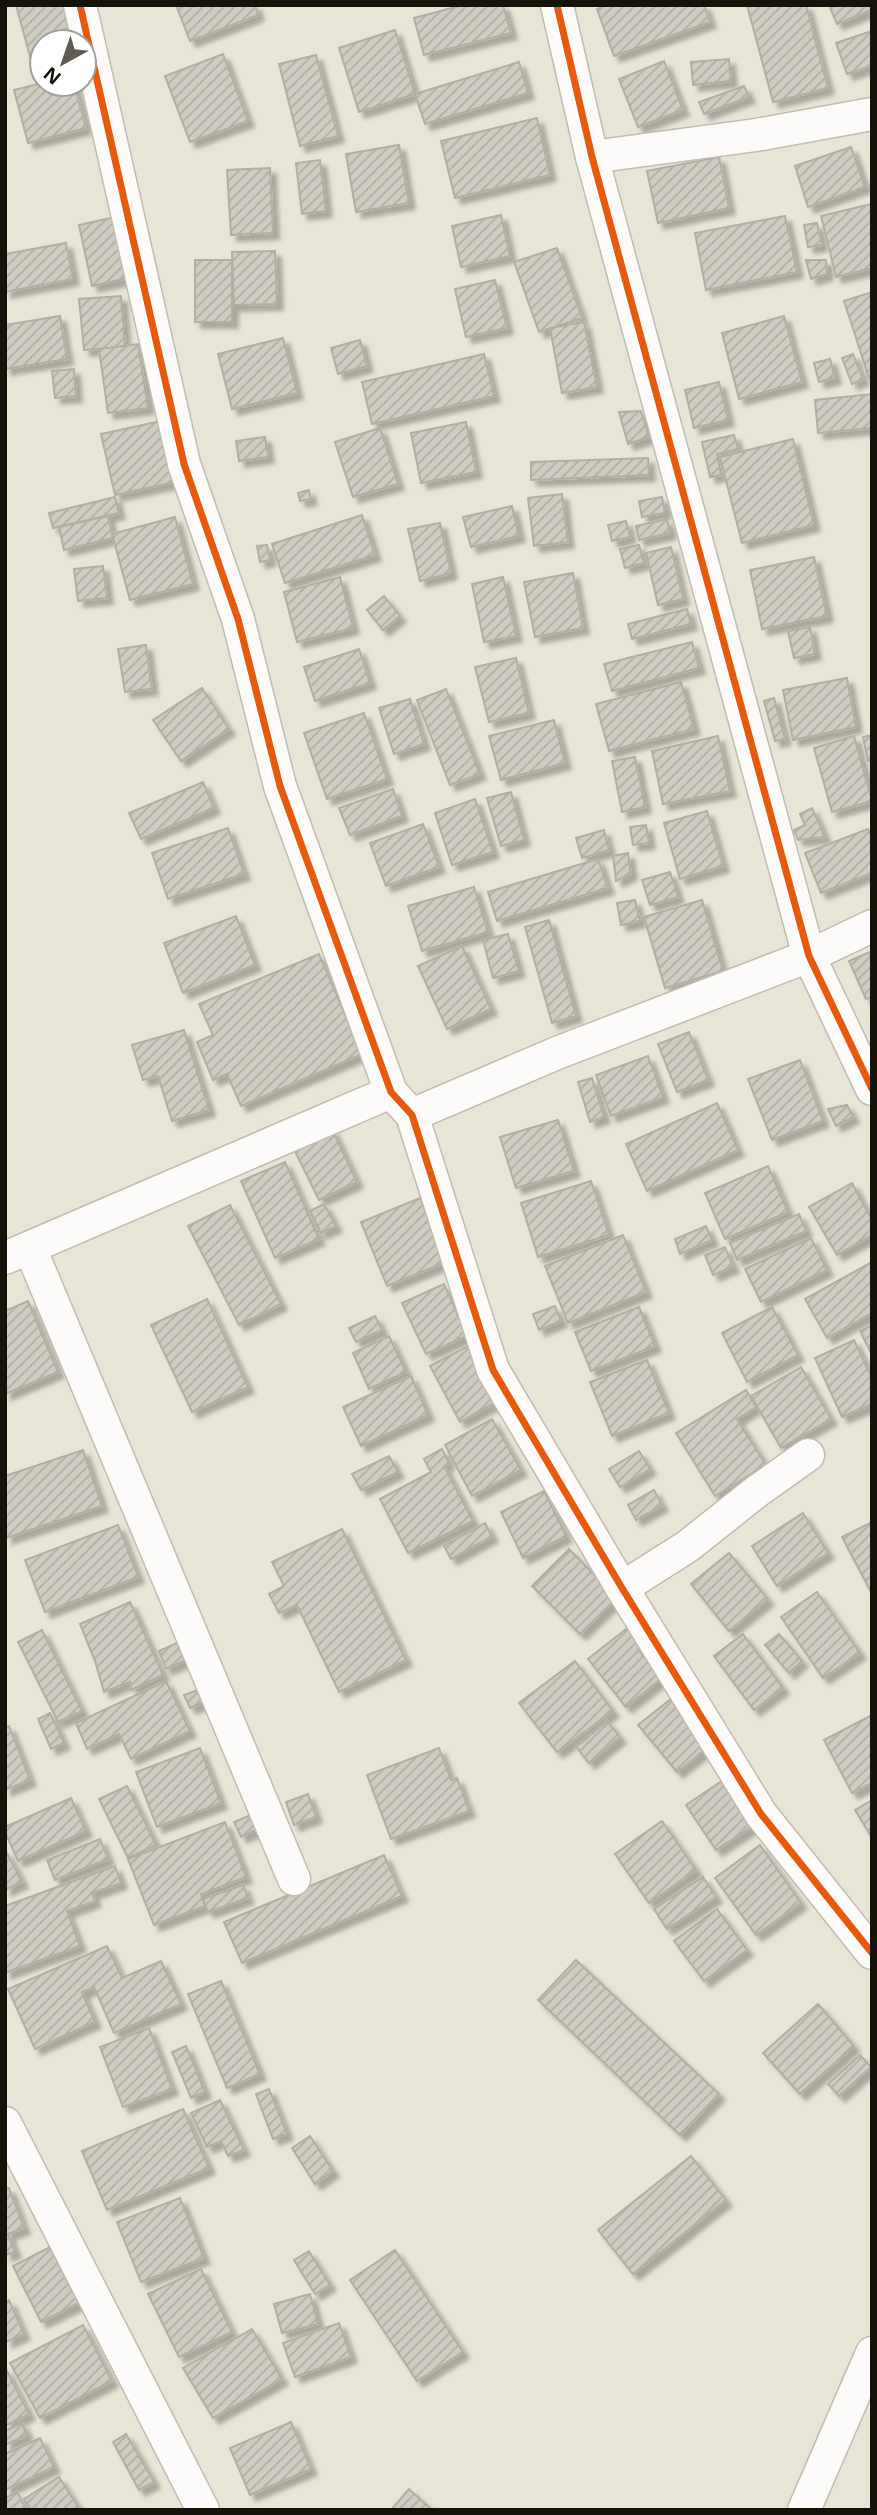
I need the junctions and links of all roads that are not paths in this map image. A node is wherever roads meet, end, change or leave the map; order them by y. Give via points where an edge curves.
1 (80, 5) edge
2 (557, 5) edge
3 (872, 114) edge
4 (592, 157) junction
5 (872, 926) edge
6 (809, 956) junction
7 (872, 1089) edge
8 (391, 1092) junction
9 (412, 1115) junction
10 (17, 1253) edge
11 (808, 1455) dead end
12 (622, 1588) junction
13 (294, 1879) dead end
14 (872, 1954) edge
15 (5, 2123) edge
16 (872, 2353) edge
17 (203, 2510) edge
18 (804, 2510) edge

1 - 8 street via 184,464 238,619 280,786
2 - 4 street
3 - 4 street
4 - 6 street
5 - 6 street
6 - 7 street
6 - 9 street via 557,1053
8 - 9 street
8 - 10 street
9 - 12 street via 493,1370
10 - 13 street
11 - 12 street via 688,1546
12 - 14 street via 761,1814
15 - 17 street
16 - 18 street

